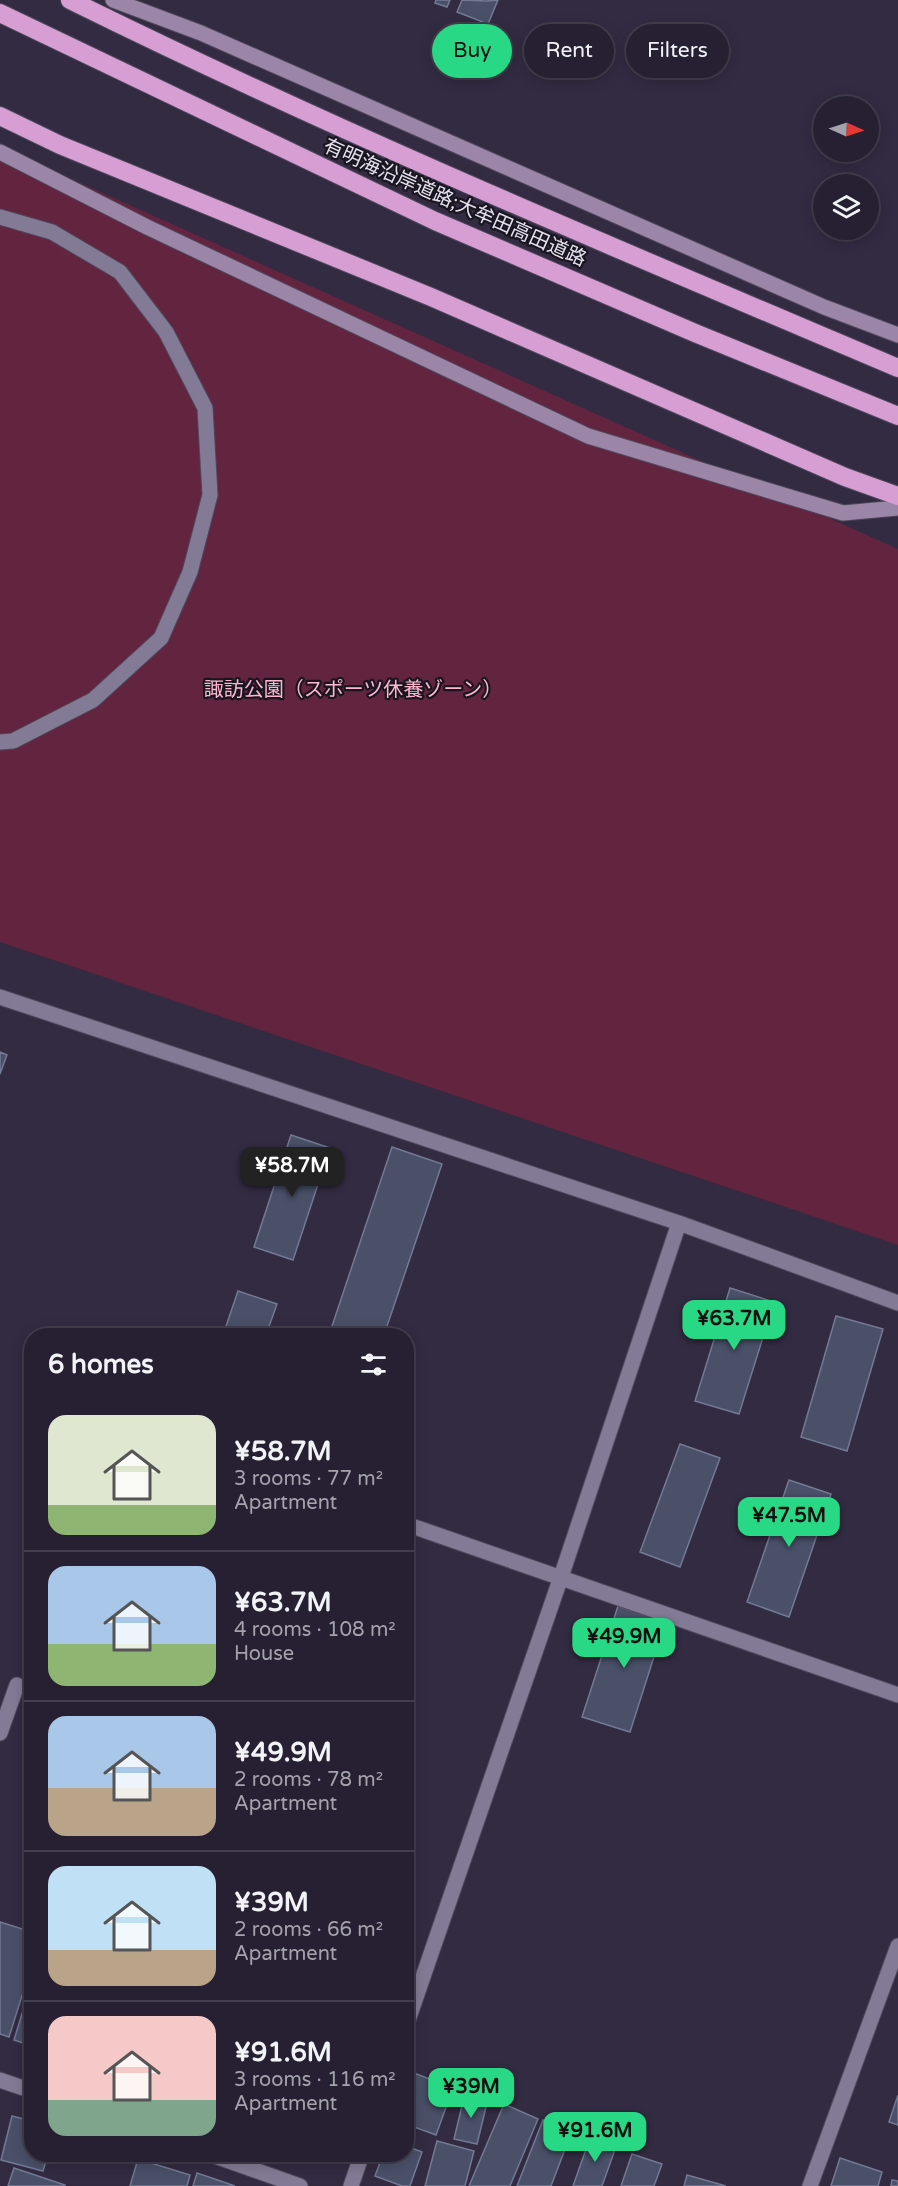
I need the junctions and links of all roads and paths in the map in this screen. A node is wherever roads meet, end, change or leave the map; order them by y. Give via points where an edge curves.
1 (70, 0) edge
2 (113, 0) edge
3 (0, 13) edge
4 (0, 116) edge
5 (0, 152) edge
6 (0, 217) edge
7 (898, 335) edge
8 (898, 368) edge
9 (898, 416) edge
10 (898, 496) edge
11 (898, 508) edge
12 (0, 742) edge
13 (0, 997) edge
14 (679, 1223) junction
15 (898, 1303) edge
16 (414, 1527) edge
17 (561, 1577) junction
18 (17, 1685) dead end
19 (898, 1695) edge
20 (0, 1733) edge
21 (898, 1946) edge
22 (414, 2003) edge
23 (0, 2080) edge
24 (24, 2088) edge
25 (232, 2162) edge
26 (359, 2162) edge
27 (300, 2186) edge
28 (351, 2186) edge
29 (810, 2186) edge

1 - 8 highway via 492,195
2 - 7 street via 201,33 813,303
3 - 9 highway, 有明海沿岸道路;大牟田高田道路 via 435,221
4 - 10 highway via 60,145 431,297 834,472
5 - 11 street via 147,227 588,436 843,513
6 - 12 street via 52,232 120,272 166,332 205,408 210,495 190,572 161,638 93,700 13,741
13 - 14 street
14 - 15 street
14 - 17 street
16 - 17 street
17 - 19 street
17 - 22 street
18 - 20 street
21 - 29 street
23 - 24 street
25 - 27 street
26 - 28 street

